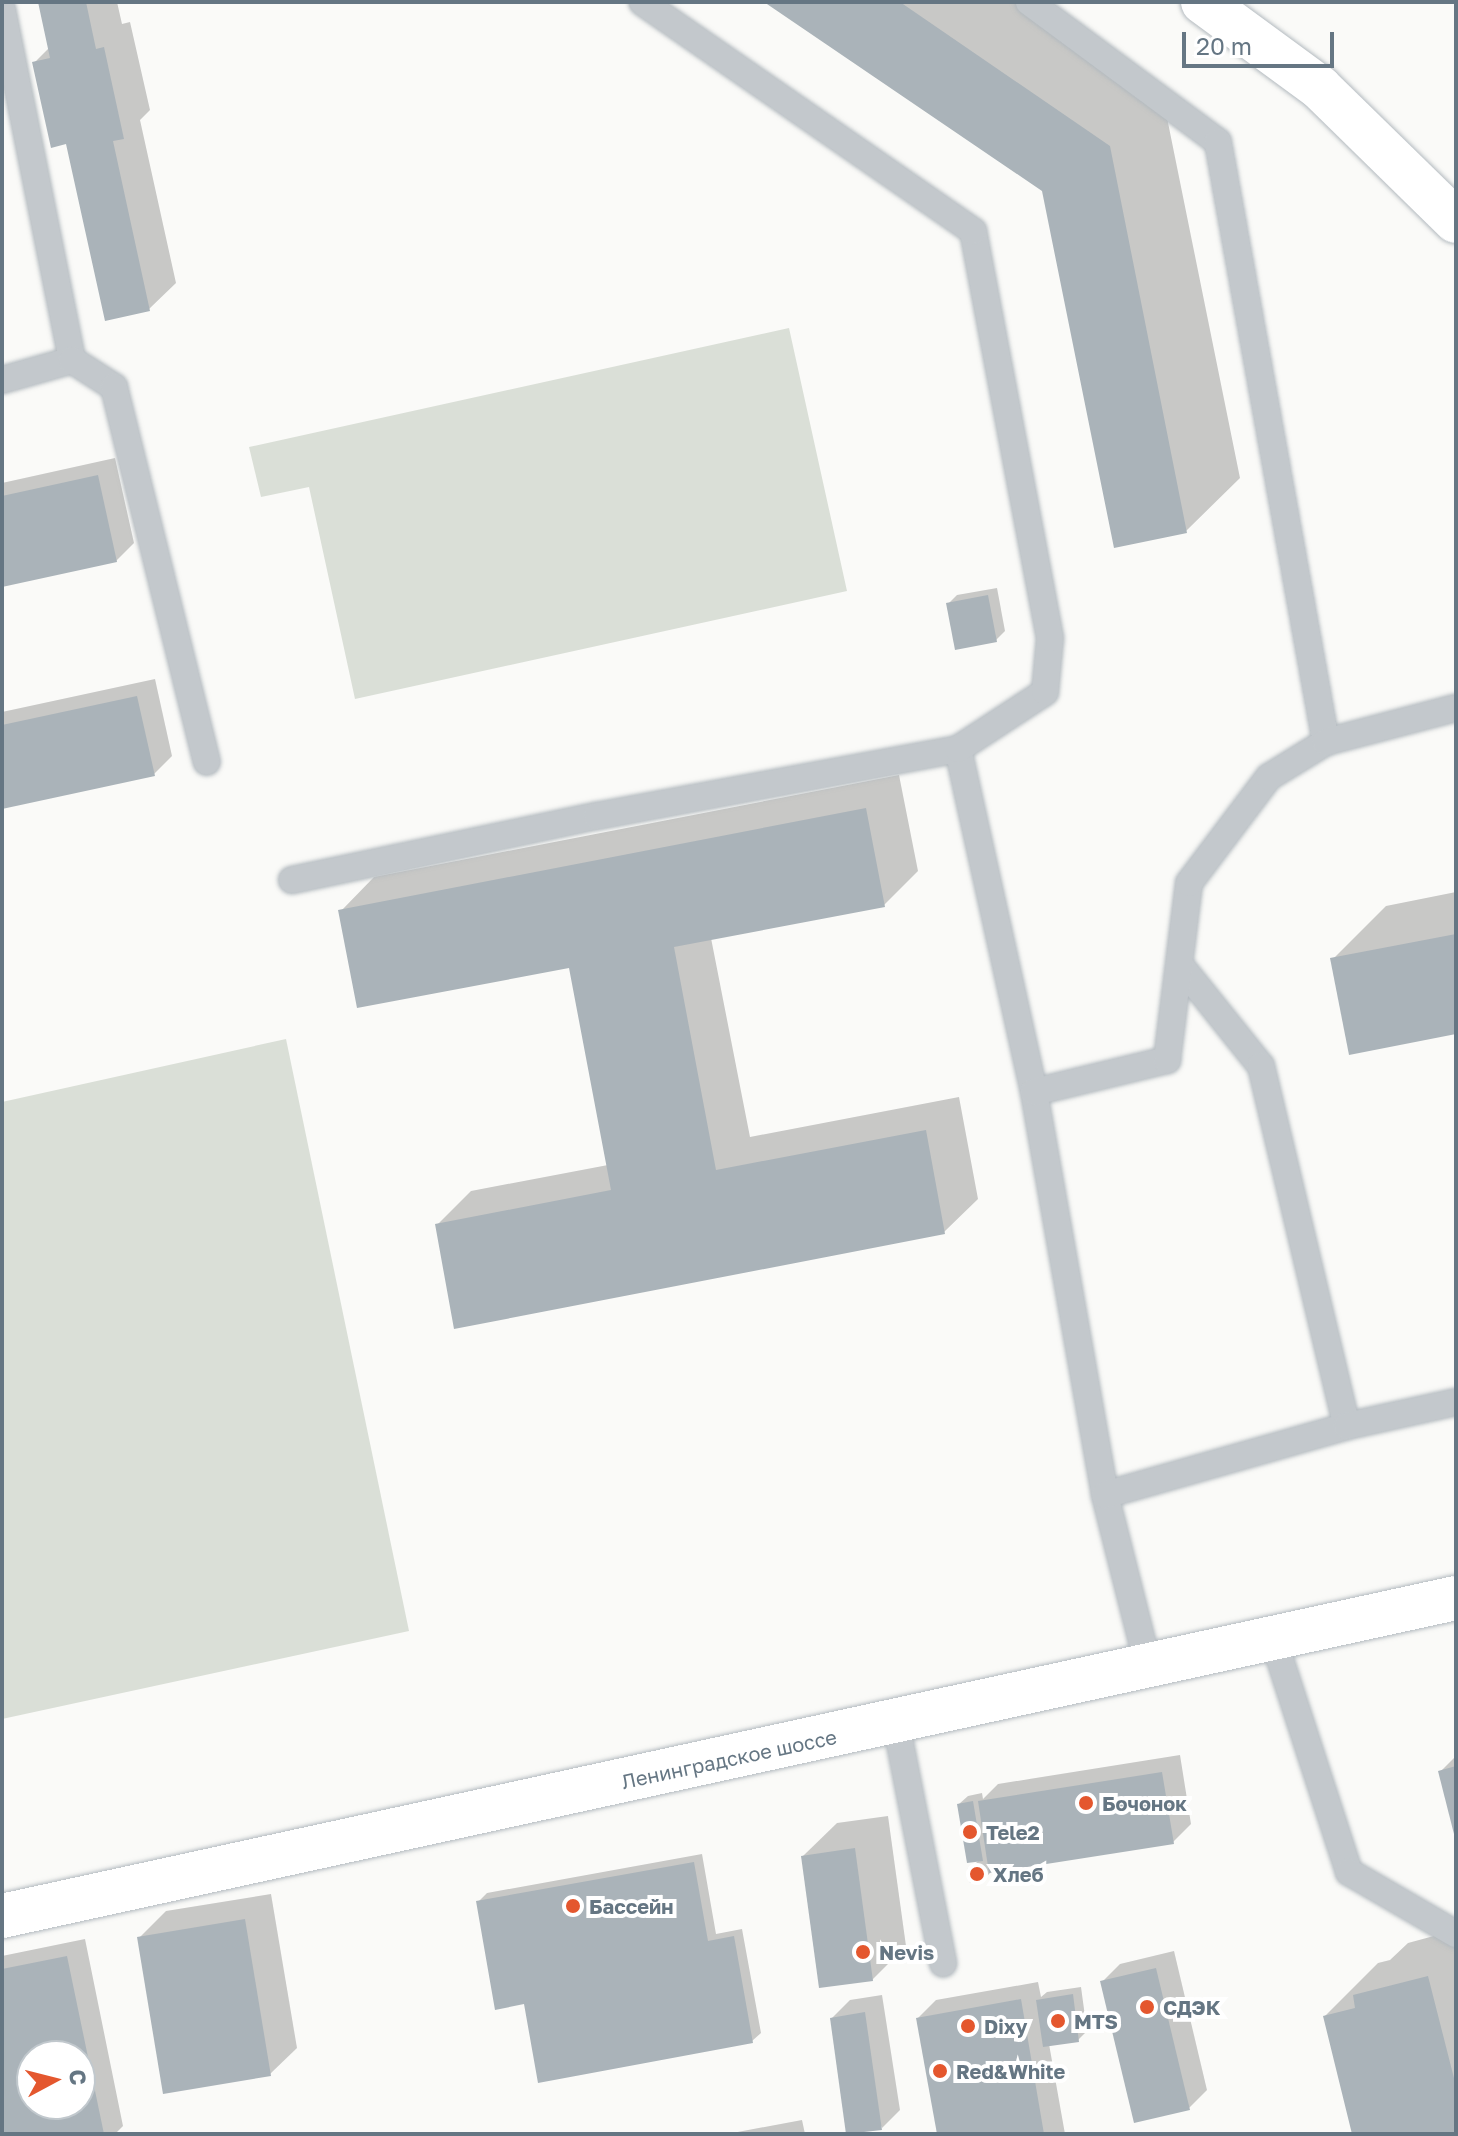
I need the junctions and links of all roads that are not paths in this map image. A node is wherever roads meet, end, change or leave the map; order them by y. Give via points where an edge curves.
1 (642, 2) edge
2 (1029, 2) edge
3 (1203, 2) edge
4 (2, 9) edge
5 (1456, 221) edge
6 (72, 360) junction
7 (2, 380) edge
8 (1456, 708) edge
9 (1326, 742) junction
10 (958, 749) junction
11 (207, 762) dead end
12 (292, 880) dead end
13 (1180, 965) junction
14 (1034, 1092) junction
15 (1456, 1402) edge
16 (1347, 1426) junction
17 (1105, 1495) junction
18 (1456, 1598) edge
19 (1273, 1638) junction
20 (1148, 1665) junction
21 (896, 1723) junction
22 (2, 1916) edge
23 (1456, 1934) edge
24 (943, 1963) dead end

1 - 10 lane via 973,231 1050,638 1045,692
2 - 9 lane via 1218,142
3 - 5 main road via 1320,88
4 - 6 lane
6 - 7 lane
6 - 11 lane via 114,387
8 - 9 lane
9 - 13 lane via 1269,777 1189,883
10 - 12 lane
10 - 14 lane
13 - 14 lane via 1167,1060
13 - 16 lane via 1261,1066
14 - 17 lane
15 - 16 lane
16 - 17 lane
17 - 20 lane
18 - 19 main road, Ленинградское шоссе
19 - 20 main road, Ленинградское шоссе
19 - 23 lane via 1349,1872
20 - 21 main road, Ленинградское шоссе
21 - 22 main road, Ленинградское шоссе
21 - 24 lane

